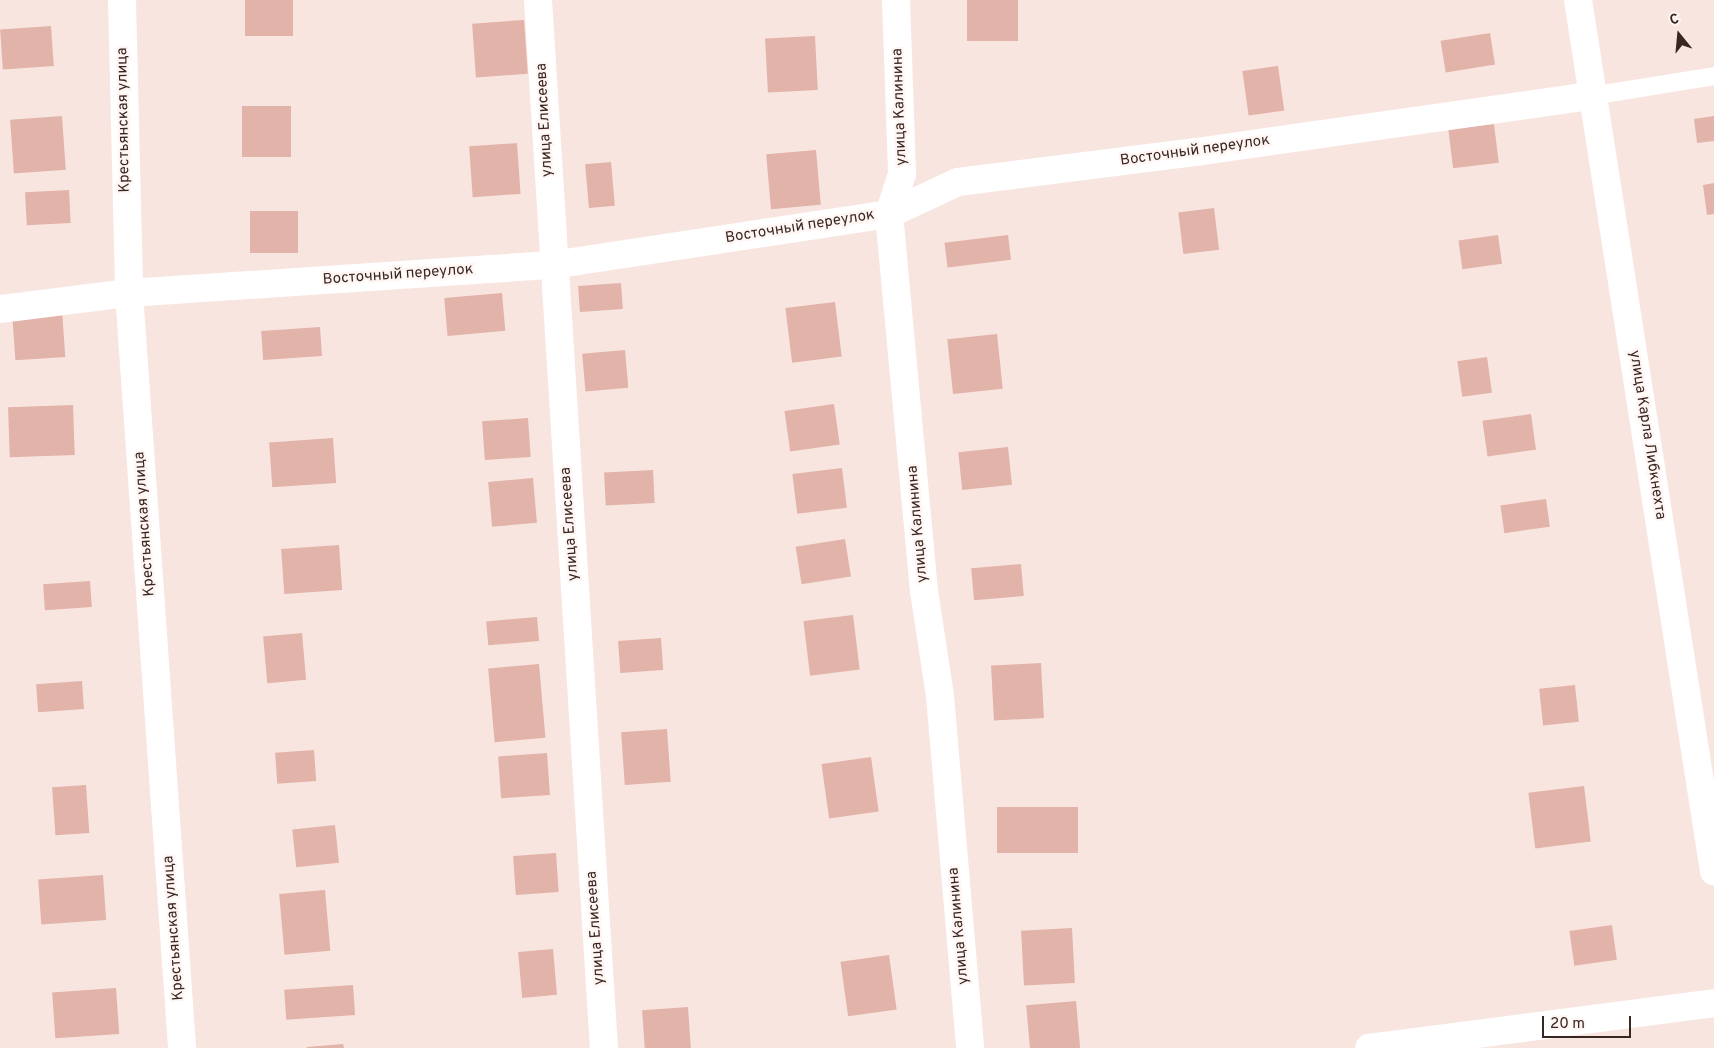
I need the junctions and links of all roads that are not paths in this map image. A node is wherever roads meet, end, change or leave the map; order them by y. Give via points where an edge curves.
1 (122, 0) edge
2 (538, 0) edge
3 (896, 0) edge
4 (1578, 0) edge
5 (1714, 76) edge
6 (1591, 96) junction
7 (889, 214) junction
8 (552, 265) junction
9 (129, 293) junction
10 (0, 309) edge
11 (1714, 871) edge
12 (1714, 1003) edge
13 (182, 1048) edge
14 (604, 1048) edge
15 (970, 1048) edge
16 (1369, 1048) edge

1 - 9 street, Крестьянская улица
2 - 8 street, улица Елисеева
3 - 7 street, улица Калинина via 902,174
4 - 6 street, улица Карла Либкнехта
5 - 6 lane
6 - 7 street, Восточный переулок via 958,182
6 - 11 street, улица Карла Либкнехта via 1647,429
7 - 8 street, Восточный переулок
7 - 15 street, улица Калинина via 924,590 940,696
8 - 9 street, Восточный переулок
8 - 14 street, улица Елисеева
9 - 10 street, Восточный переулок
9 - 13 street, Крестьянская улица
12 - 16 street

